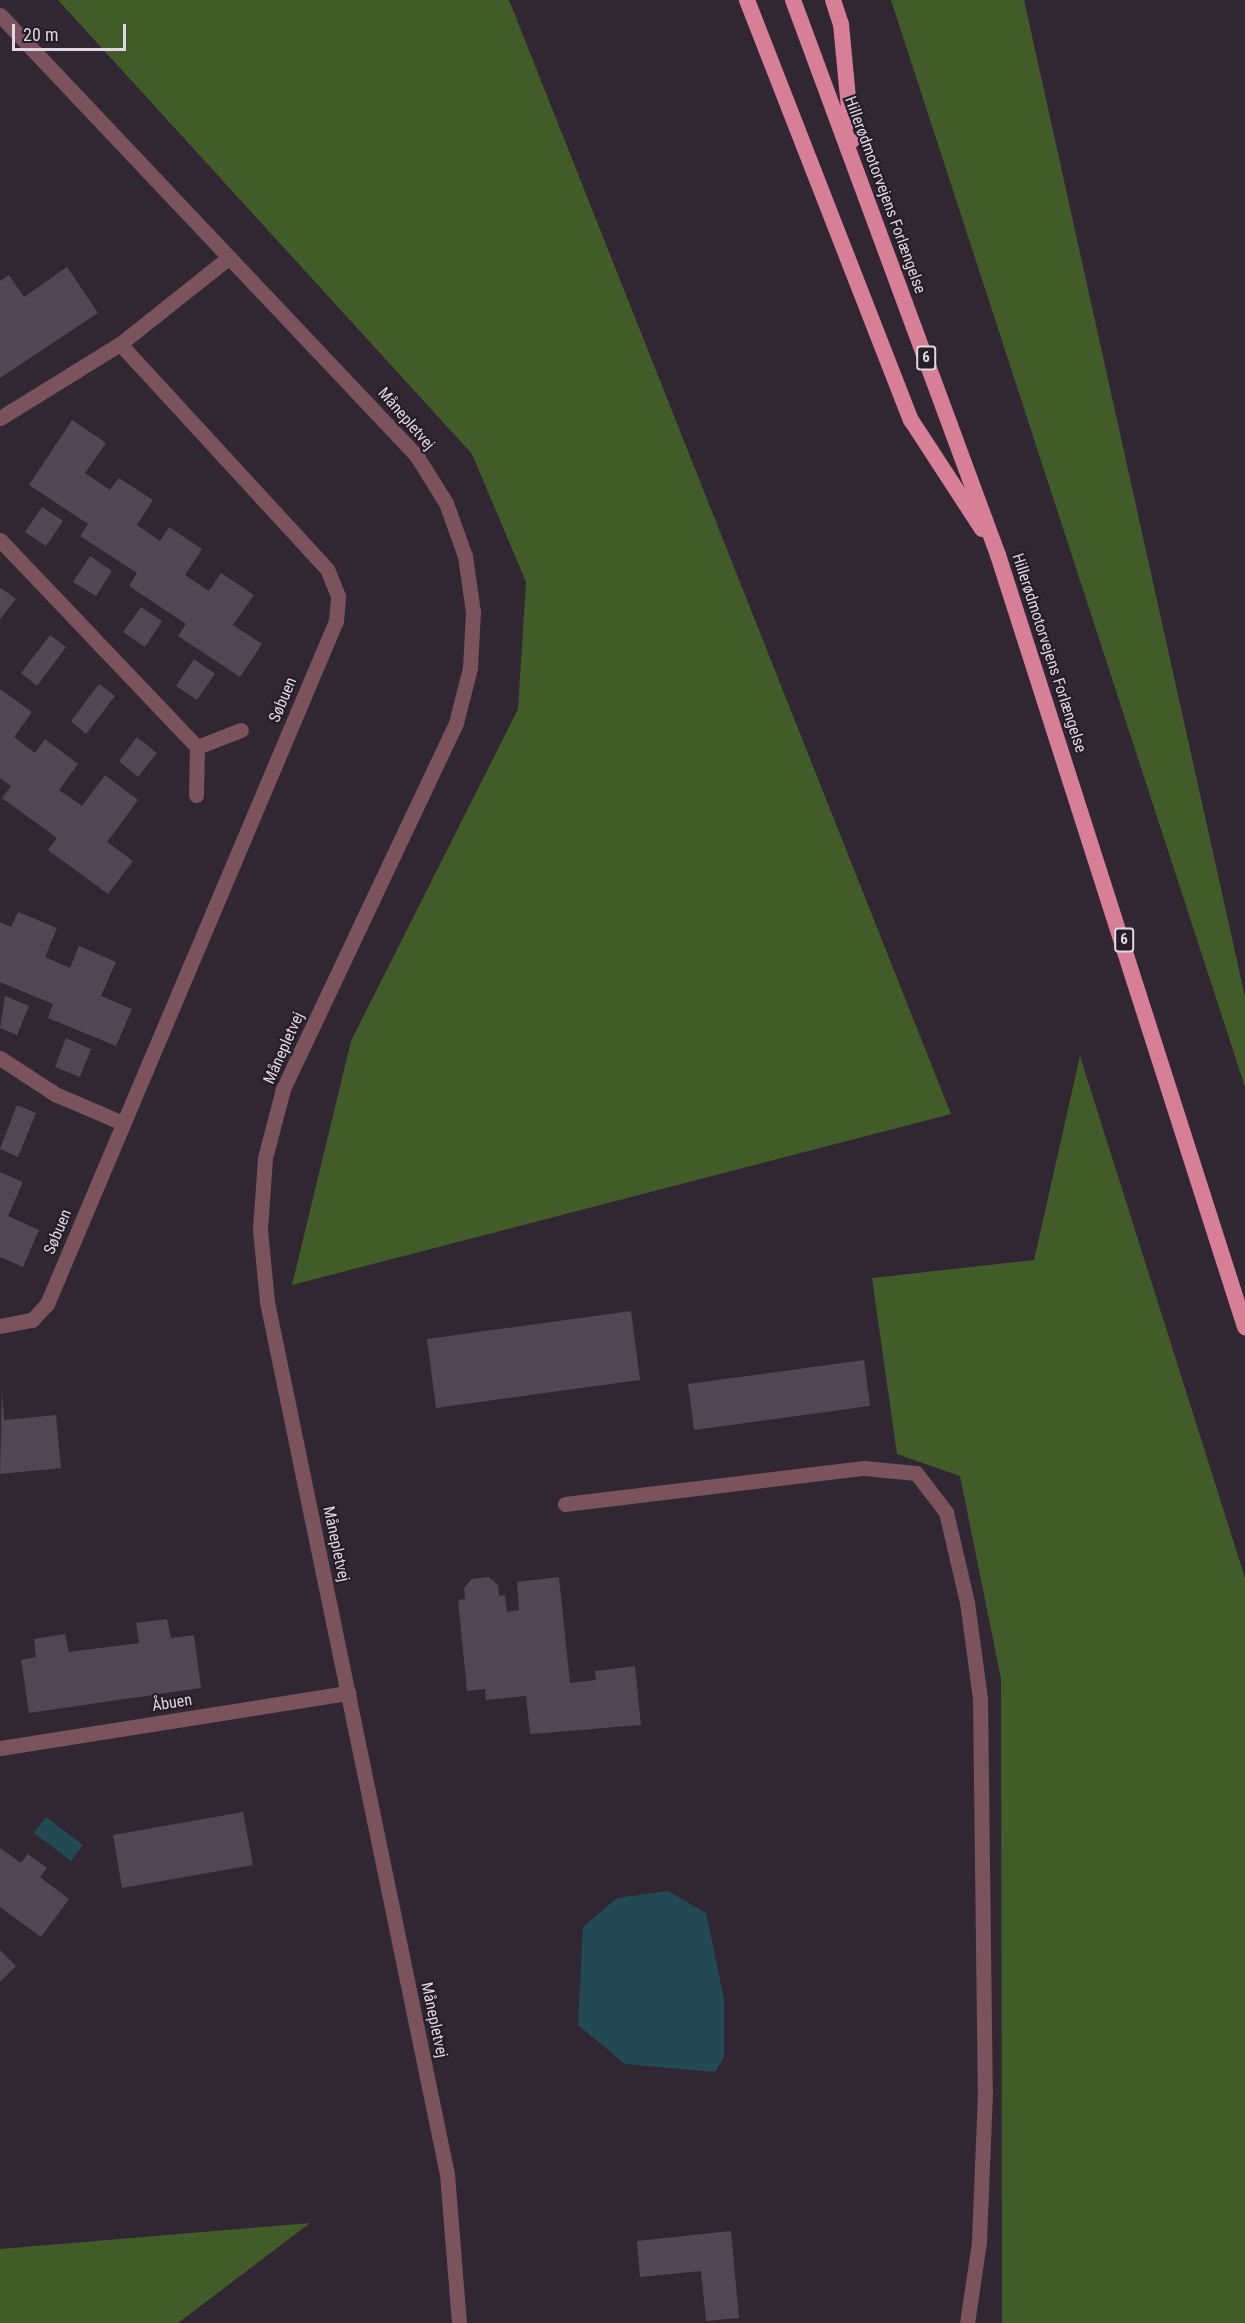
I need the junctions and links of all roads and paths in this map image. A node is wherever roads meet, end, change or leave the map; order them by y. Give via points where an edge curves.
1 (747, 0) edge
2 (793, 0) edge
3 (833, 0) edge
4 (0, 15) edge
5 (854, 161) junction
6 (228, 258) junction
7 (120, 344) junction
8 (0, 417) edge
9 (0, 540) edge
10 (998, 555) junction
11 (241, 730) dead end
12 (197, 747) junction
13 (195, 795) dead end
14 (0, 1058) edge
15 (123, 1124) junction
16 (0, 1326) edge
17 (1245, 1327) edge
18 (565, 1504) dead end
19 (349, 1693) junction
20 (0, 1748) edge
21 (459, 2323) edge
22 (967, 2323) edge

1 - 10 highway via 911,420
2 - 5 highway, Hillerødmotorvejens Forlængelse / 6
3 - 5 highway via 841,24
4 - 6 street, Månepletvej
5 - 10 highway, Hillerødmotorvejens Forlængelse / 6
6 - 7 street
6 - 19 street, Månepletvej via 240,263 416,454 453,524 465,556 473,612 470,668 456,723 283,1089 266,1158 260,1230 267,1302
7 - 8 street
7 - 15 street, Søbuen via 327,569 338,596 336,621
9 - 12 street
10 - 17 highway, Hillerødmotorvejens Forlængelse / 6
11 - 12 street
12 - 13 street
14 - 15 street via 55,1094
15 - 16 street, Søbuen via 47,1304 32,1320
18 - 22 street via 864,1468 916,1473 946,1512 967,1602 980,1698 985,2092 980,2242
19 - 20 street, Åbuen
19 - 21 street, Månepletvej via 447,2174

